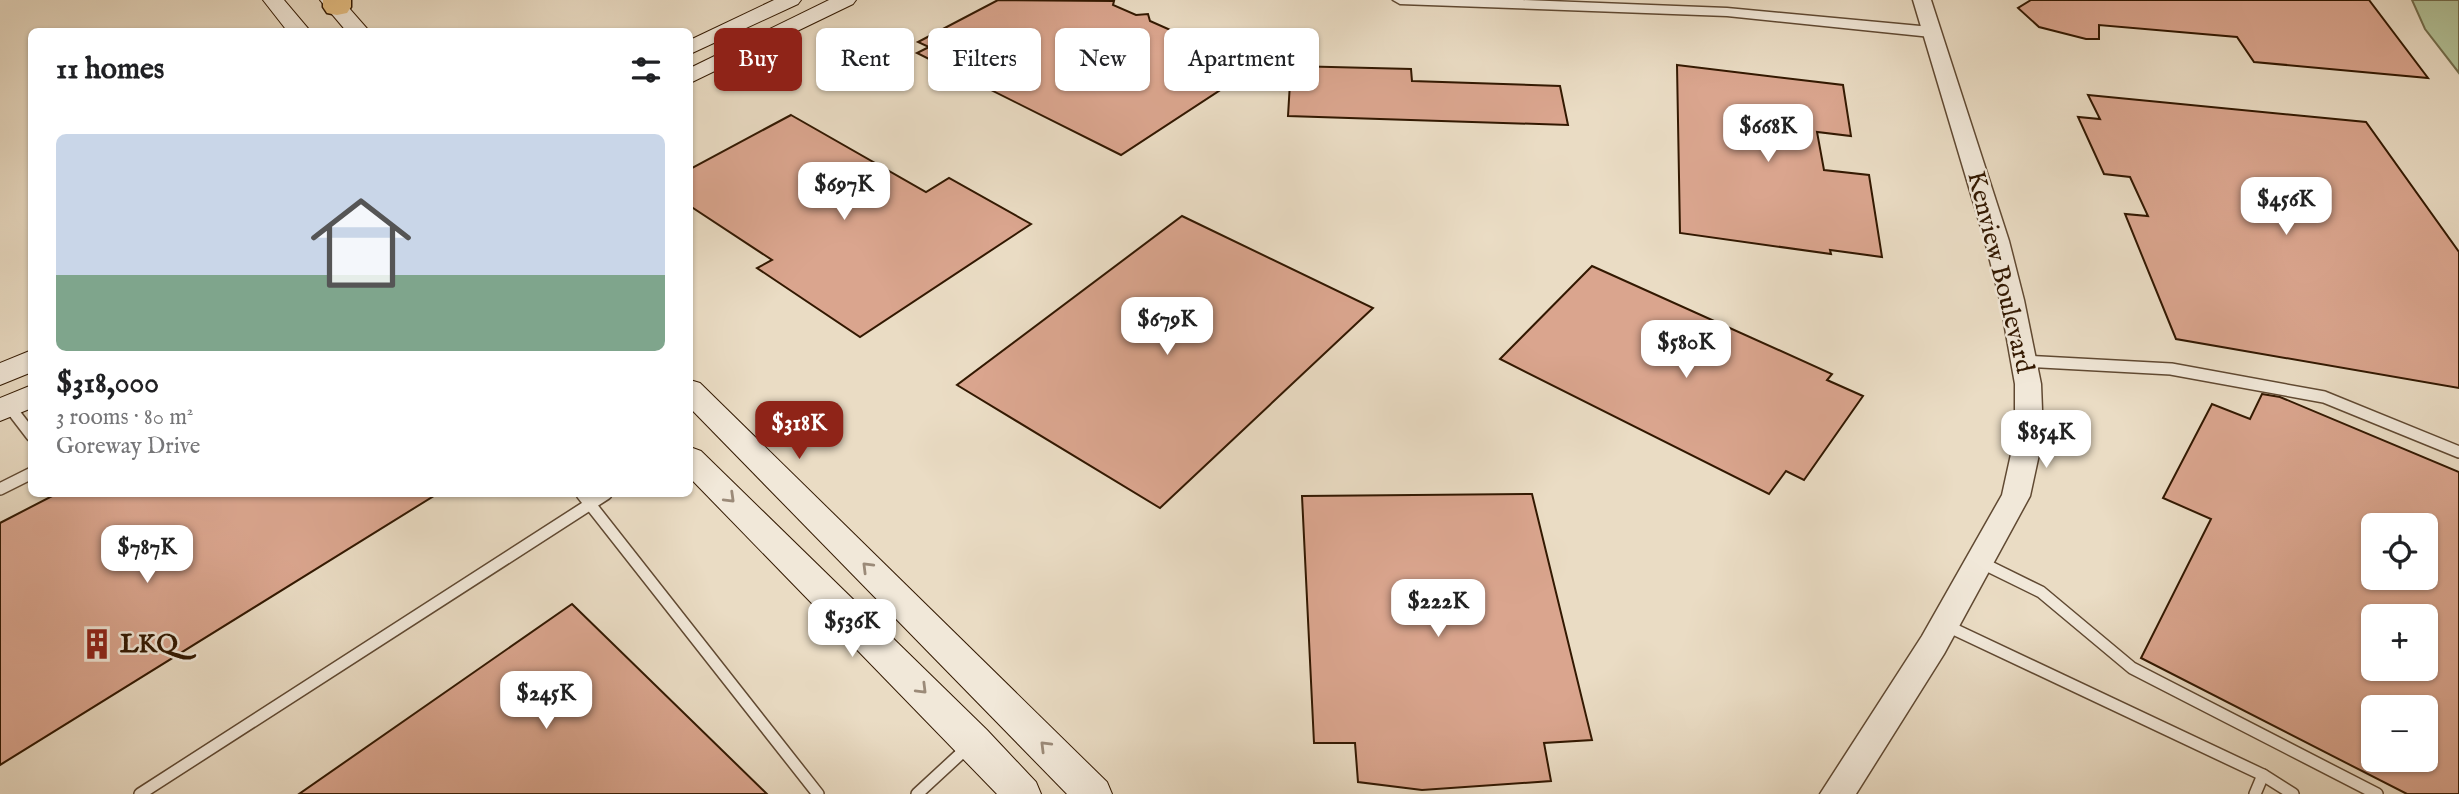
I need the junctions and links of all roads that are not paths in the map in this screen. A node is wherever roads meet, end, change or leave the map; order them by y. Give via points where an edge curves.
1 (273, 0) edge
2 (791, 0) edge
3 (846, 0) edge
4 (1400, 0) edge
5 (1922, 0) edge
6 (335, 2) edge
7 (297, 28) edge
8 (356, 28) edge
9 (1931, 32) junction
10 (693, 47) edge
11 (693, 75) edge
12 (2024, 361) junction
13 (28, 362) edge
14 (0, 375) edge
15 (693, 393) edge
16 (13, 404) edge
17 (28, 429) edge
18 (2459, 452) edge
19 (693, 462) edge
20 (28, 475) edge
21 (0, 489) edge
22 (586, 498) edge
23 (1980, 562) junction
24 (1945, 624) junction
25 (974, 742) junction
26 (2263, 775) junction
27 (140, 794) edge
28 (818, 794) edge
29 (917, 794) edge
30 (1022, 794) edge
31 (1093, 794) edge
32 (1837, 794) edge
33 (2255, 794) edge
34 (2293, 794) edge
35 (2377, 794) edge

1 - 7 main road
2 - 10 main road
3 - 11 main road
4 - 9 street via 1727,12
5 - 9 street, Kenview Boulevard
6 - 8 main road
9 - 12 street, Kenview Boulevard via 1997,241
12 - 18 lane via 2171,369 2324,397
12 - 23 street, Kenview Boulevard via 2029,436 2016,496
13 - 14 main road
31 -> 15 main road
16 - 17 lane
19 -> 25 main road
20 - 21 lane
22 - 27 lane
22 - 28 lane
23 - 24 street, Kenview Boulevard
23 - 35 lane via 2041,592 2132,668
24 - 26 lane
24 - 32 street, Kenview Boulevard
25 - 29 lane
25 - 30 main road
26 - 33 lane
26 - 34 lane

